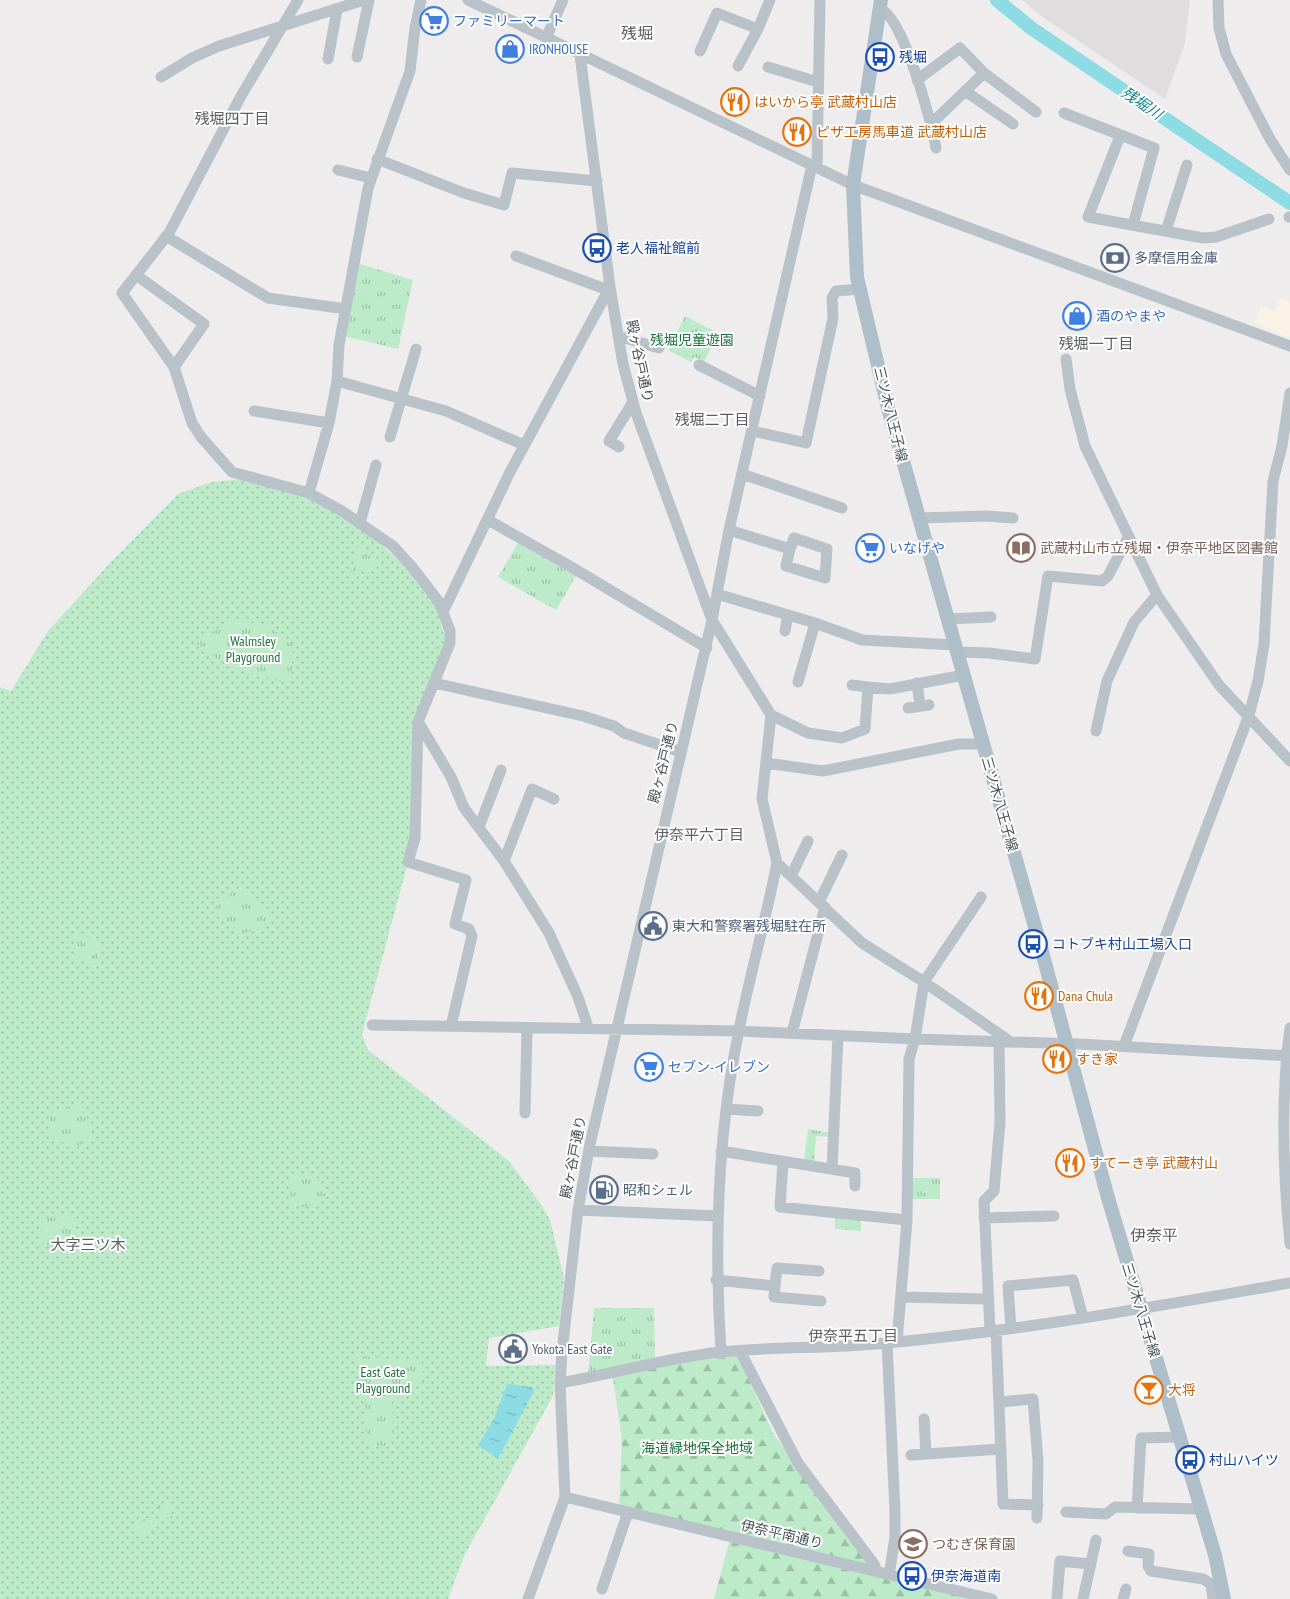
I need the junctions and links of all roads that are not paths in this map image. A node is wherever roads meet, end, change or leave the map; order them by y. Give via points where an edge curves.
1 (298, 0) edge
2 (364, 0) edge
3 (369, 0) edge
4 (421, 0) edge
5 (468, 0) edge
6 (562, 0) edge
7 (770, 0) edge
8 (820, 0) edge
9 (1218, 0) edge
10 (881, 5) edge
11 (337, 10) junction
12 (283, 24) junction
13 (758, 29) junction
14 (546, 38) junction
15 (700, 51) dead end
16 (580, 55) junction
17 (357, 57) dead end
18 (328, 59) dead end
19 (738, 66) dead end
20 (768, 67) dead end
21 (984, 73) junction
22 (162, 77) dead end
23 (917, 80) junction
24 (818, 82) junction
25 (965, 91) junction
26 (1036, 112) dead end
27 (1064, 113) dead end
28 (932, 123) junction
29 (1014, 124) dead end
30 (1120, 136) junction
31 (936, 148) dead end
32 (377, 159) junction
33 (1187, 165) dead end
34 (815, 167) junction
35 (338, 170) dead end
36 (1290, 170) edge
37 (371, 178) junction
38 (597, 181) junction
39 (852, 185) junction
40 (1269, 219) dead end
41 (1133, 225) junction
42 (1166, 231) junction
43 (166, 236) junction
44 (516, 256) dead end
45 (136, 275) junction
46 (609, 289) junction
47 (860, 289) junction
48 (346, 309) junction
49 (618, 336) junction
50 (1290, 346) edge
51 (659, 348) dead end
52 (416, 349) dead end
53 (1066, 360) dead end
54 (699, 365) dead end
55 (174, 367) junction
56 (337, 382) junction
57 (1290, 393) edge
58 (760, 396) junction
59 (402, 399) junction
60 (633, 402) junction
61 (254, 411) dead end
62 (329, 423) junction
63 (752, 431) junction
64 (390, 436) dead end
65 (524, 445) junction
66 (619, 447) dead end
67 (376, 464) dead end
68 (742, 474) junction
69 (309, 493) junction
70 (842, 508) dead end
71 (919, 518) junction
72 (1013, 518) dead end
73 (488, 520) junction
74 (360, 523) junction
75 (729, 530) junction
76 (1128, 538) junction
77 (790, 549) dead end
78 (717, 594) junction
79 (1157, 595) junction
80 (443, 612) junction
81 (788, 615) junction
82 (991, 617) dead end
83 (948, 619) junction
84 (712, 620) junction
85 (816, 623) junction
86 (784, 631) dead end
87 (707, 648) junction
88 (957, 649) junction
89 (964, 675) junction
90 (798, 682) dead end
91 (434, 684) junction
92 (917, 684) junction
93 (852, 685) dead end
94 (868, 687) junction
95 (908, 708) dead end
96 (1248, 715) junction
97 (771, 716) junction
98 (418, 722) junction
99 (1096, 731) dead end
100 (983, 744) junction
101 (681, 752) junction
102 (1290, 761) edge
103 (766, 763) junction
104 (502, 770) dead end
105 (554, 799) dead end
106 (479, 827) junction
107 (808, 841) dead end
108 (842, 855) dead end
109 (504, 861) junction
110 (777, 863) junction
111 (791, 876) junction
112 (981, 897) dead end
113 (822, 904) junction
114 (924, 982) junction
115 (372, 1025) dead end
116 (451, 1026) junction
117 (588, 1027) junction
118 (527, 1028) junction
119 (616, 1028) junction
120 (1290, 1028) edge
121 (739, 1031) junction
122 (792, 1033) junction
123 (838, 1036) junction
124 (915, 1040) junction
125 (998, 1042) junction
126 (1012, 1042) junction
127 (1066, 1043) junction
128 (1124, 1046) junction
129 (1288, 1056) edge
130 (726, 1109) junction
131 (758, 1111) dead end
132 (526, 1113) dead end
133 (589, 1150) junction
134 (721, 1152) junction
135 (652, 1154) dead end
136 (783, 1162) junction
137 (832, 1170) junction
138 (855, 1186) dead end
139 (578, 1210) junction
140 (718, 1216) junction
141 (1054, 1216) dead end
142 (984, 1218) junction
143 (907, 1220) junction
144 (1290, 1244) edge
145 (819, 1272) dead end
146 (716, 1280) junction
147 (1290, 1283) edge
148 (775, 1286) junction
149 (901, 1298) junction
150 (988, 1299) junction
151 (821, 1301) dead end
152 (1140, 1309) junction
153 (1082, 1318) junction
154 (1011, 1328) junction
155 (993, 1331) junction
156 (892, 1343) junction
157 (740, 1351) junction
158 (721, 1352) junction
159 (560, 1383) junction
160 (1000, 1402) junction
161 (924, 1419) dead end
162 (1180, 1437) junction
163 (1001, 1449) junction
164 (926, 1454) junction
165 (911, 1455) dead end
166 (565, 1497) junction
167 (1038, 1505) junction
168 (1137, 1508) junction
169 (1202, 1509) junction
170 (628, 1512) junction
171 (1066, 1512) dead end
172 (1037, 1518) dead end
173 (1096, 1540) dead end
174 (1128, 1551) dead end
175 (1090, 1564) junction
176 (876, 1572) junction
177 (889, 1575) junction
178 (602, 1589) dead end
179 (528, 1599) edge
180 (992, 1599) edge
181 (1057, 1599) edge
182 (1083, 1599) edge
183 (1213, 1599) edge
184 (1224, 1599) edge

1 - 12 street
2 - 11 street
3 - 17 street
4 - 32 street via 410,72
5 - 14 street
6 - 14 street
7 - 13 street
8 - 24 street
9 - 36 street via 1219,28 1226,54 1270,139
10 - 23 street via 896,26
10 - 39 main road, 三ツ木八王子線
11 - 12 street
11 - 18 street
12 - 22 street via 219,46
12 - 43 street via 240,96
13 - 15 street via 717,13
13 - 19 street
14 - 16 street
16 - 34 street
16 - 38 street, 殿ヶ谷戸通り
20 - 24 street
21 - 23 street via 960,48
21 - 25 street
21 - 26 street
23 - 28 street
24 - 34 street
25 - 28 street
25 - 29 street
27 - 30 street
28 - 31 street
30 - 41 street via 1154,148
30 - 41 street via 1088,217
32 - 37 street
32 - 38 street via 504,205 512,173
33 - 42 street
34 - 39 street
34 - 58 street via 784,282
35 - 37 street
37 - 48 street
38 - 46 street, 殿ヶ谷戸通り
39 - 47 main road, 三ツ木八王子線 via 854,248
39 - 50 street
40 - 42 street via 1209,238
41 - 42 street
43 - 45 street
43 - 48 street via 268,298
44 - 46 street
45 - 55 street via 122,293
45 - 55 street via 204,324
46 - 49 street, 殿ヶ谷戸通り
46 - 65 street
47 - 63 street via 836,291 832,298 833,318 806,443
47 - 71 main road, 三ツ木八王子線 via 888,408
48 - 56 street via 338,352
49 - 51 street
49 - 60 street, 殿ヶ谷戸通り
52 - 59 street
53 - 76 street via 1085,446
54 - 58 street
55 - 69 street via 192,423 232,472
56 - 59 street
56 - 62 street
57 - 96 street via 1273,481 1264,644
58 - 63 street
59 - 64 street
59 - 65 street via 446,411
60 - 66 street via 609,441
60 - 84 street, 殿ヶ谷戸通り
61 - 62 street
62 - 69 street
63 - 68 street
65 - 73 street
67 - 74 street
68 - 70 street
68 - 75 street
69 - 74 street
71 - 72 street
71 - 83 main road, 三ツ木八王子線
73 - 80 street
73 - 87 street
74 - 80 street via 404,557
75 - 77 street
75 - 78 street
76 - 79 street
76 - 88 street via 1108,576 1102,581 1048,576 1035,659
78 - 81 street
78 - 84 street
79 - 96 street via 1219,685
79 - 99 street via 1134,622 1107,681
80 - 91 street via 450,631 450,643
81 - 85 street
81 - 86 street
82 - 83 street
83 - 88 main road, 三ツ木八王子線
84 - 87 street, 殿ヶ谷戸通り
84 - 97 street
85 - 88 street via 862,640
85 - 90 street
87 - 101 street, 殿ヶ谷戸通り
88 - 89 main road, 三ツ木八王子線
89 - 92 street
89 - 100 main road, 三ツ木八王子線
91 - 98 street
91 - 101 street via 583,716
92 - 94 street via 890,690
92 - 95 street via 925,705
93 - 94 street
94 - 97 street via 865,729 842,738 808,733
96 - 102 street
96 - 128 street
97 - 103 street
98 - 106 street via 451,777 464,808
98 - 116 street via 415,838 408,862 466,880 455,924 469,929 472,936
100 - 103 street via 959,744 823,771
100 - 127 main road, 三ツ木八王子線
101 - 119 street, 殿ヶ谷戸通り
103 - 110 street via 762,799
104 - 106 street
105 - 109 street via 532,788
106 - 109 street
107 - 111 street
108 - 113 street
109 - 117 street via 549,933
110 - 111 street
110 - 121 street
111 - 113 street
112 - 114 street
113 - 114 street via 862,943
113 - 122 street
114 - 124 street
114 - 126 street
115 - 116 street
116 - 118 street
117 - 118 street
117 - 119 street
118 - 132 street
119 - 121 street
119 - 133 street, 殿ヶ谷戸通り
120 - 129 street
121 - 122 street
121 - 130 street
122 - 123 street
123 - 124 street
123 - 137 street
124 - 125 street
124 - 143 street via 909,1059
125 - 126 street
125 - 142 street via 1000,1122 994,1191 984,1202
126 - 127 street
127 - 128 street
127 - 152 main road, 三ツ木八王子線
128 - 129 street
129 - 144 street via 1283,1173
130 - 131 street
130 - 134 street
133 - 135 street
133 - 139 street, 殿ヶ谷戸通り
134 - 136 street
134 - 140 street
136 - 137 street
136 - 143 street via 780,1207
137 - 138 street via 855,1173
139 - 140 street
139 - 159 street, 殿ヶ谷戸通り
140 - 146 street
141 - 142 street
142 - 150 street
143 - 149 street
145 - 148 street via 776,1268
146 - 148 street
146 - 158 street
147 - 152 street
148 - 151 street via 774,1298
149 - 150 street
149 - 156 street
150 - 155 street
152 - 153 street
152 - 162 main road, 三ツ木八王子線
153 - 154 street
153 - 154 street via 1074,1280 1008,1286
154 - 155 street
155 - 156 street
155 - 160 street
156 - 157 street
156 - 177 street via 895,1538
157 - 158 street
157 - 176 street via 798,1463 874,1564
158 - 159 street
159 - 166 street, 殿ヶ谷戸通り
160 - 163 street
160 - 167 street via 1033,1399
161 - 164 street
162 - 168 street via 1141,1438
162 - 169 main road, 三ツ木八王子線
163 - 164 street
163 - 167 street via 1003,1504
164 - 165 street
166 - 170 street, 伊奈平南通り
166 - 179 street, 殿ヶ谷戸通り
167 - 172 street
168 - 169 street
168 - 171 street via 1115,1507 1106,1514
169 - 184 main road, 三ツ木八王子線
170 - 176 street, 伊奈平南通り
170 - 178 street
173 - 175 street
174 - 183 street via 1149,1554 1151,1571 1203,1578 1211,1584
175 - 181 street via 1060,1561
175 - 182 street
176 - 177 street, 伊奈平南通り
177 - 180 street, 伊奈平南通り

